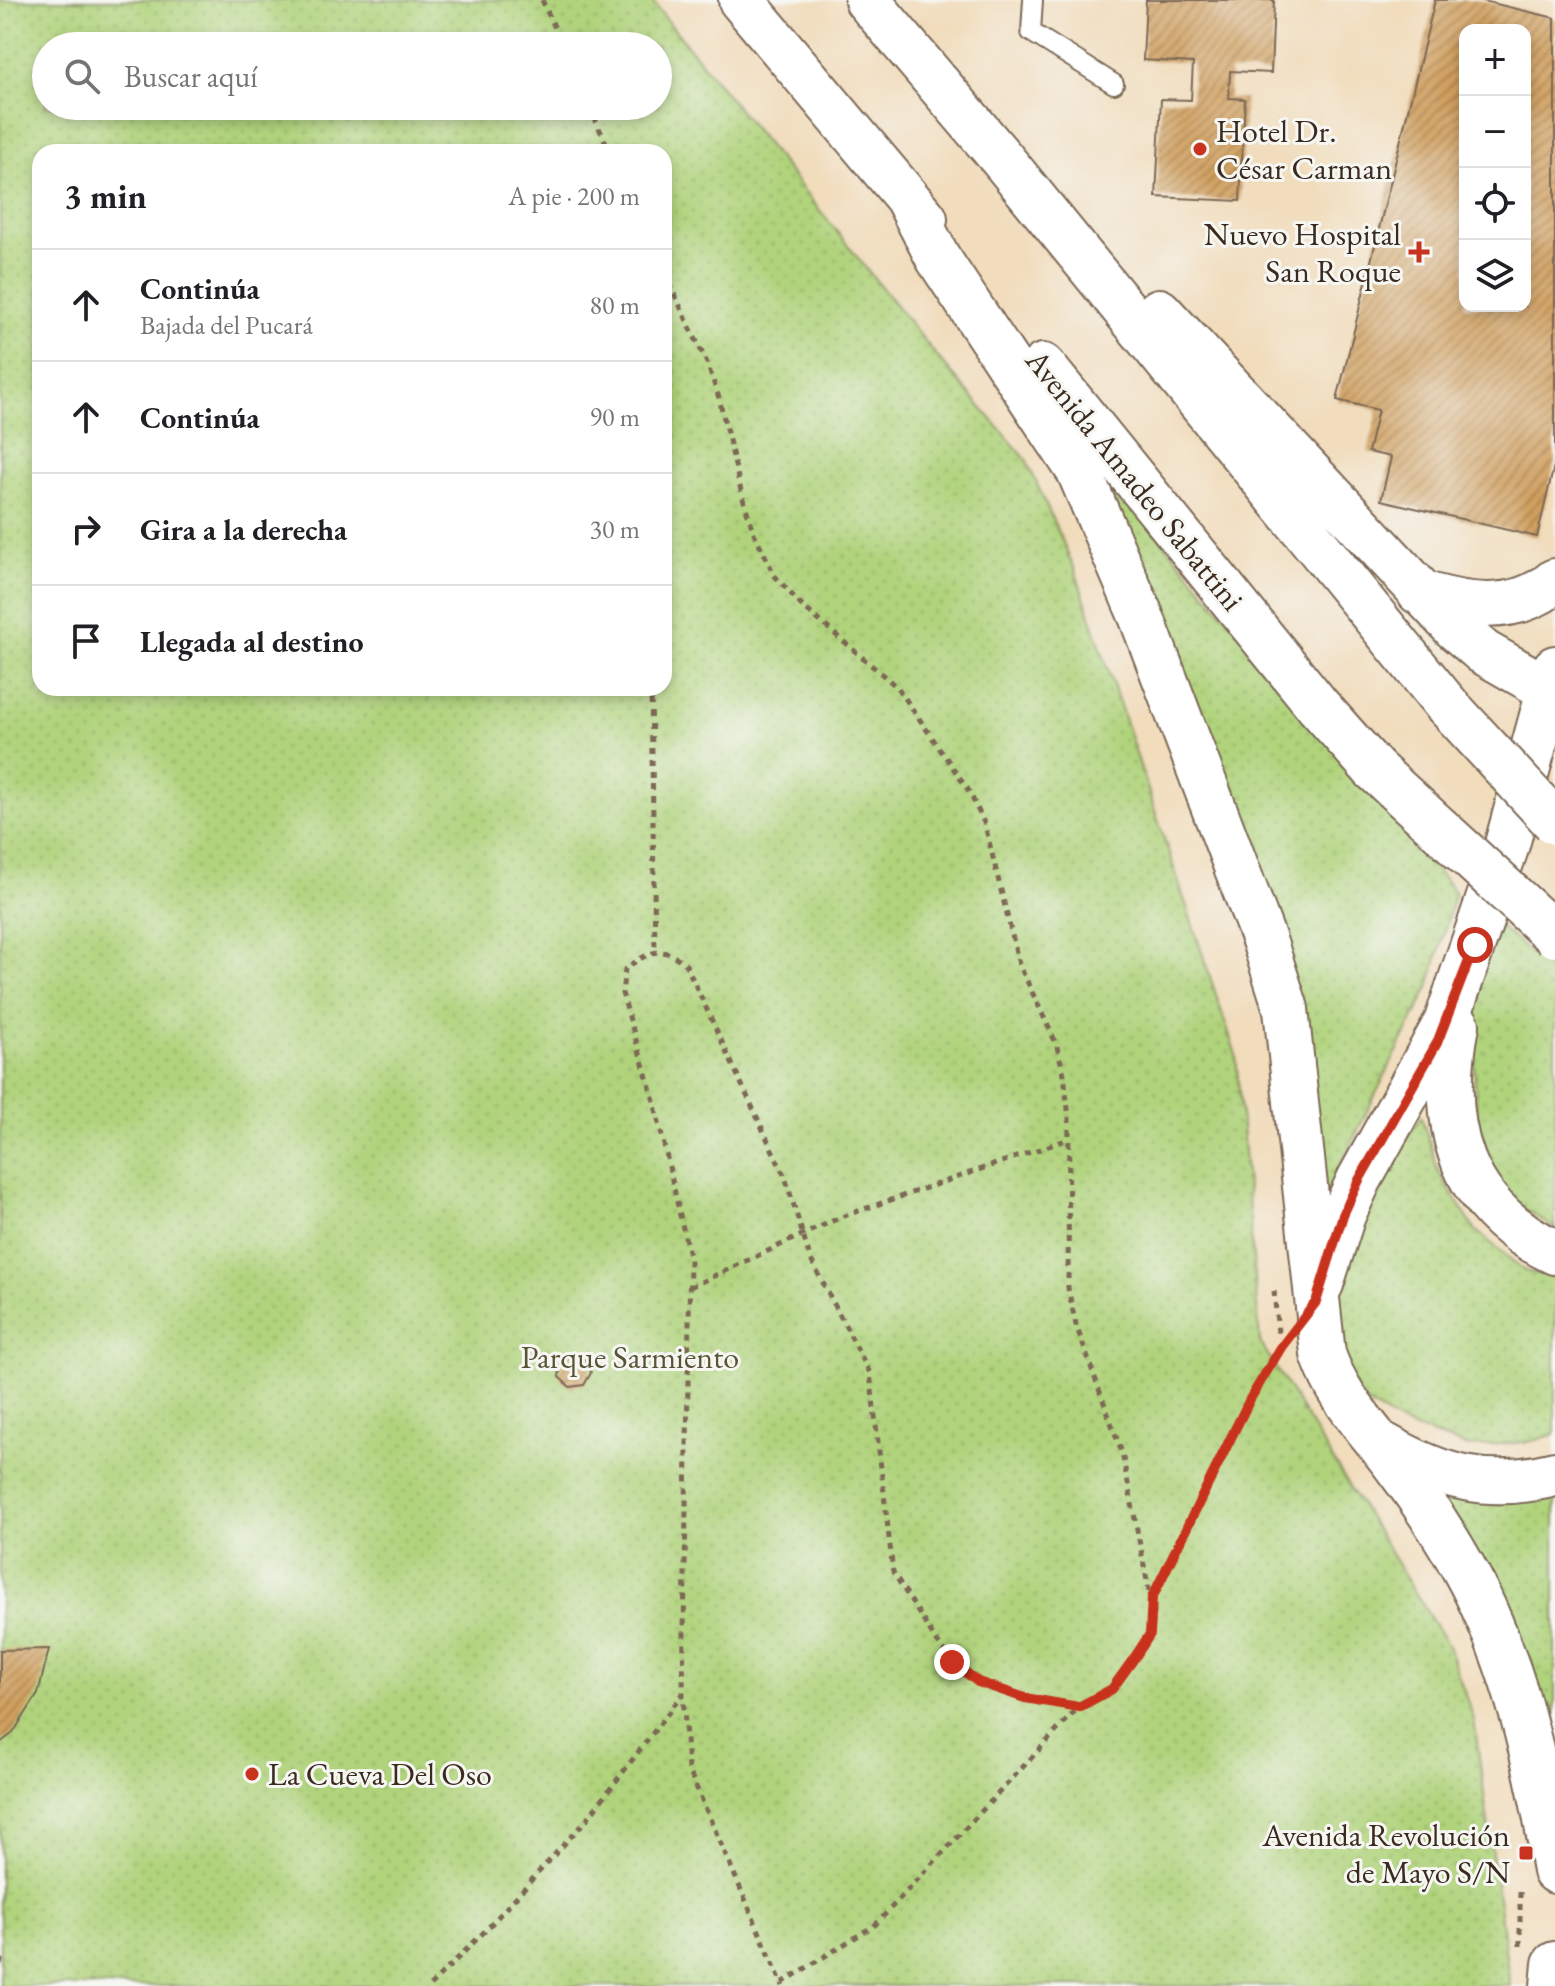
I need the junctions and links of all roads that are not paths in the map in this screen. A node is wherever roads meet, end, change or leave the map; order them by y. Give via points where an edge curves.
1 (741, 0) edge
2 (867, 0) edge
3 (1033, 0) edge
4 (1114, 84) dead end
5 (1002, 159) junction
6 (906, 196) junction
7 (1555, 581) edge
8 (1419, 592) junction
9 (1553, 684) edge
10 (1555, 822) edge
11 (1555, 935) edge
12 (1475, 945) junction
13 (1555, 1252) edge
14 (1316, 1302) junction
15 (1378, 1442) junction
16 (1555, 1474) edge
17 (1536, 1875) edge
18 (1538, 1957) edge
19 (1553, 1986) edge

1 - 6 main road, Avenida Amadeo Sabattini
2 - 5 main road
3 - 4 lane via 1031,32
5 - 8 main road via 1130,279
5 - 10 main road, bridge via 1445,703
6 - 11 main road, Avenida Amadeo Sabattini, bridge via 1318,706 1374,769
6 - 14 main road via 938,258 1079,471 1236,860 1286,1009
7 - 8 main road via 1493,607 1457,604
8 - 9 main road via 1483,652
9 - 12 main road
12 - 13 main road via 1453,1045 1451,1114 1458,1152 1475,1188 1501,1219
12 - 14 main road via 1437,1043 1343,1215
14 - 15 main road via 1332,1380
15 - 16 main road via 1422,1467 1481,1482
15 - 17 main road via 1463,1567 1501,1649 1521,1712
18 - 19 main road

